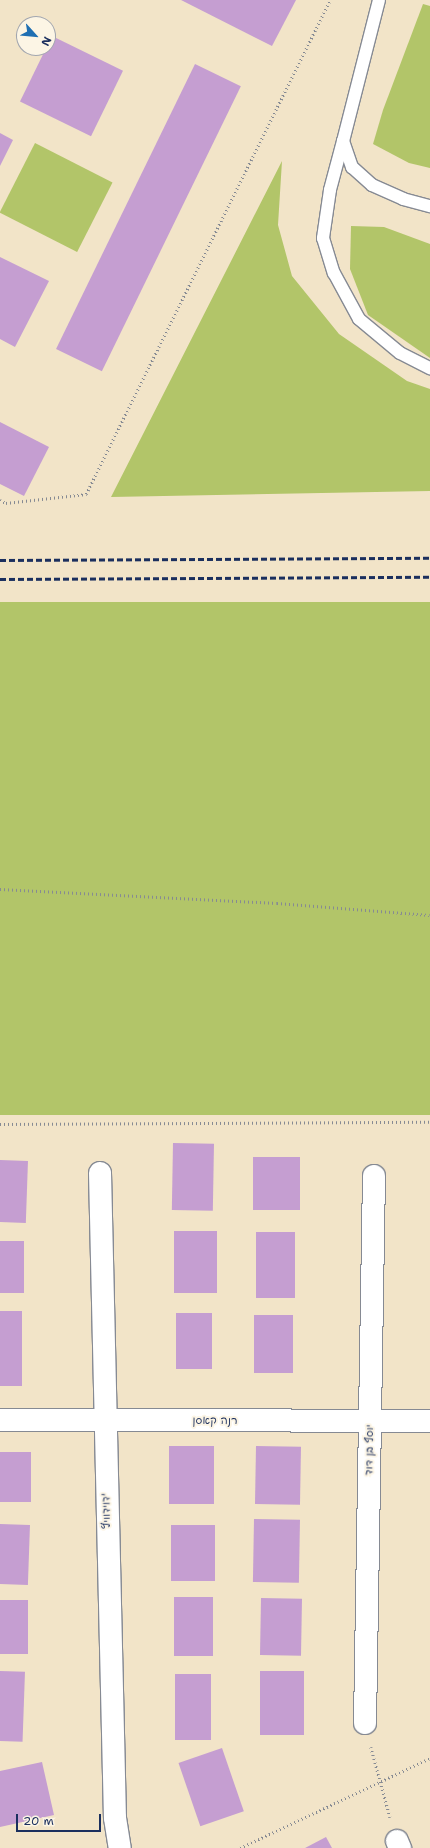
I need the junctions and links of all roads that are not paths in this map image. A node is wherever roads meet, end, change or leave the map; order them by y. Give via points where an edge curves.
1 (379, 0) edge
2 (343, 141) junction
3 (430, 206) edge
4 (430, 368) edge
5 (100, 1173) dead end
6 (374, 1176) dead end
7 (0, 1420) edge
8 (105, 1421) junction
9 (430, 1421) edge
10 (370, 1422) junction
11 (365, 1723) road end
12 (120, 1848) edge

1 - 2 lane
2 - 3 lane via 352,167 372,185 403,199
2 - 4 lane via 330,190 323,238 334,273 359,319 400,353
5 - 8 street, דוידוויץ'
6 - 10 street, יוסף בן דוד
7 - 8 street, רנה קאסן
8 - 10 street, רנה קאסן
8 - 12 street, דוידוויץ' via 115,1818
9 - 10 street, רנה קאסן
10 - 11 street, יוסף בן דוד

